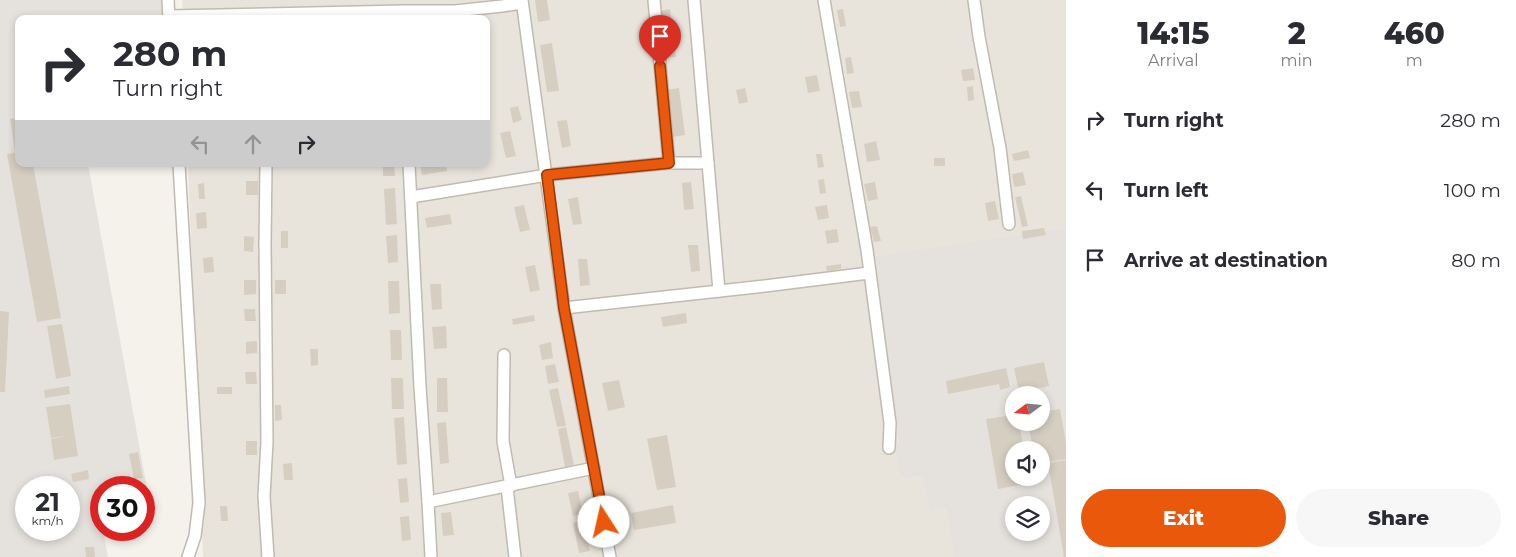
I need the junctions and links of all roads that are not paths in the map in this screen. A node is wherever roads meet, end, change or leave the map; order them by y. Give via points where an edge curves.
1 (168, 0) edge
2 (317, 0) edge
3 (654, 0) edge
4 (694, 0) edge
5 (824, 0) edge
6 (974, 0) edge
7 (522, 1) edge
8 (408, 10) edge
9 (320, 13) junction
10 (169, 15) edge
11 (283, 15) edge
12 (669, 163) junction
13 (708, 163) junction
14 (179, 167) edge
15 (266, 167) edge
16 (409, 167) edge
17 (547, 175) junction
18 (411, 197) junction
19 (1009, 224) dead end
20 (869, 273) junction
21 (719, 291) junction
22 (564, 308) junction
23 (504, 355) dead end
24 (889, 448) dead end
25 (594, 468) junction
26 (509, 486) junction
27 (428, 502) junction
28 (188, 557) edge
29 (268, 557) edge
30 (430, 557) edge
31 (515, 557) edge
32 (610, 557) edge

1 - 10 street
2 - 9 street
3 - 12 street
4 - 13 street
5 - 20 street
6 - 19 street via 1000,148
7 - 8 street via 455,11
7 - 17 street
8 - 9 street
9 - 11 street
12 - 13 street
12 - 17 street
13 - 21 street
14 - 28 street via 199,503 195,536
15 - 29 street via 267,442 264,496
16 - 18 street
17 - 18 street
17 - 22 street
18 - 27 street
20 - 21 street
20 - 24 street via 890,422
21 - 22 street
22 - 25 street
23 - 26 street via 503,440
25 - 26 street
25 - 32 street
26 - 27 street
26 - 31 street
27 - 30 street

